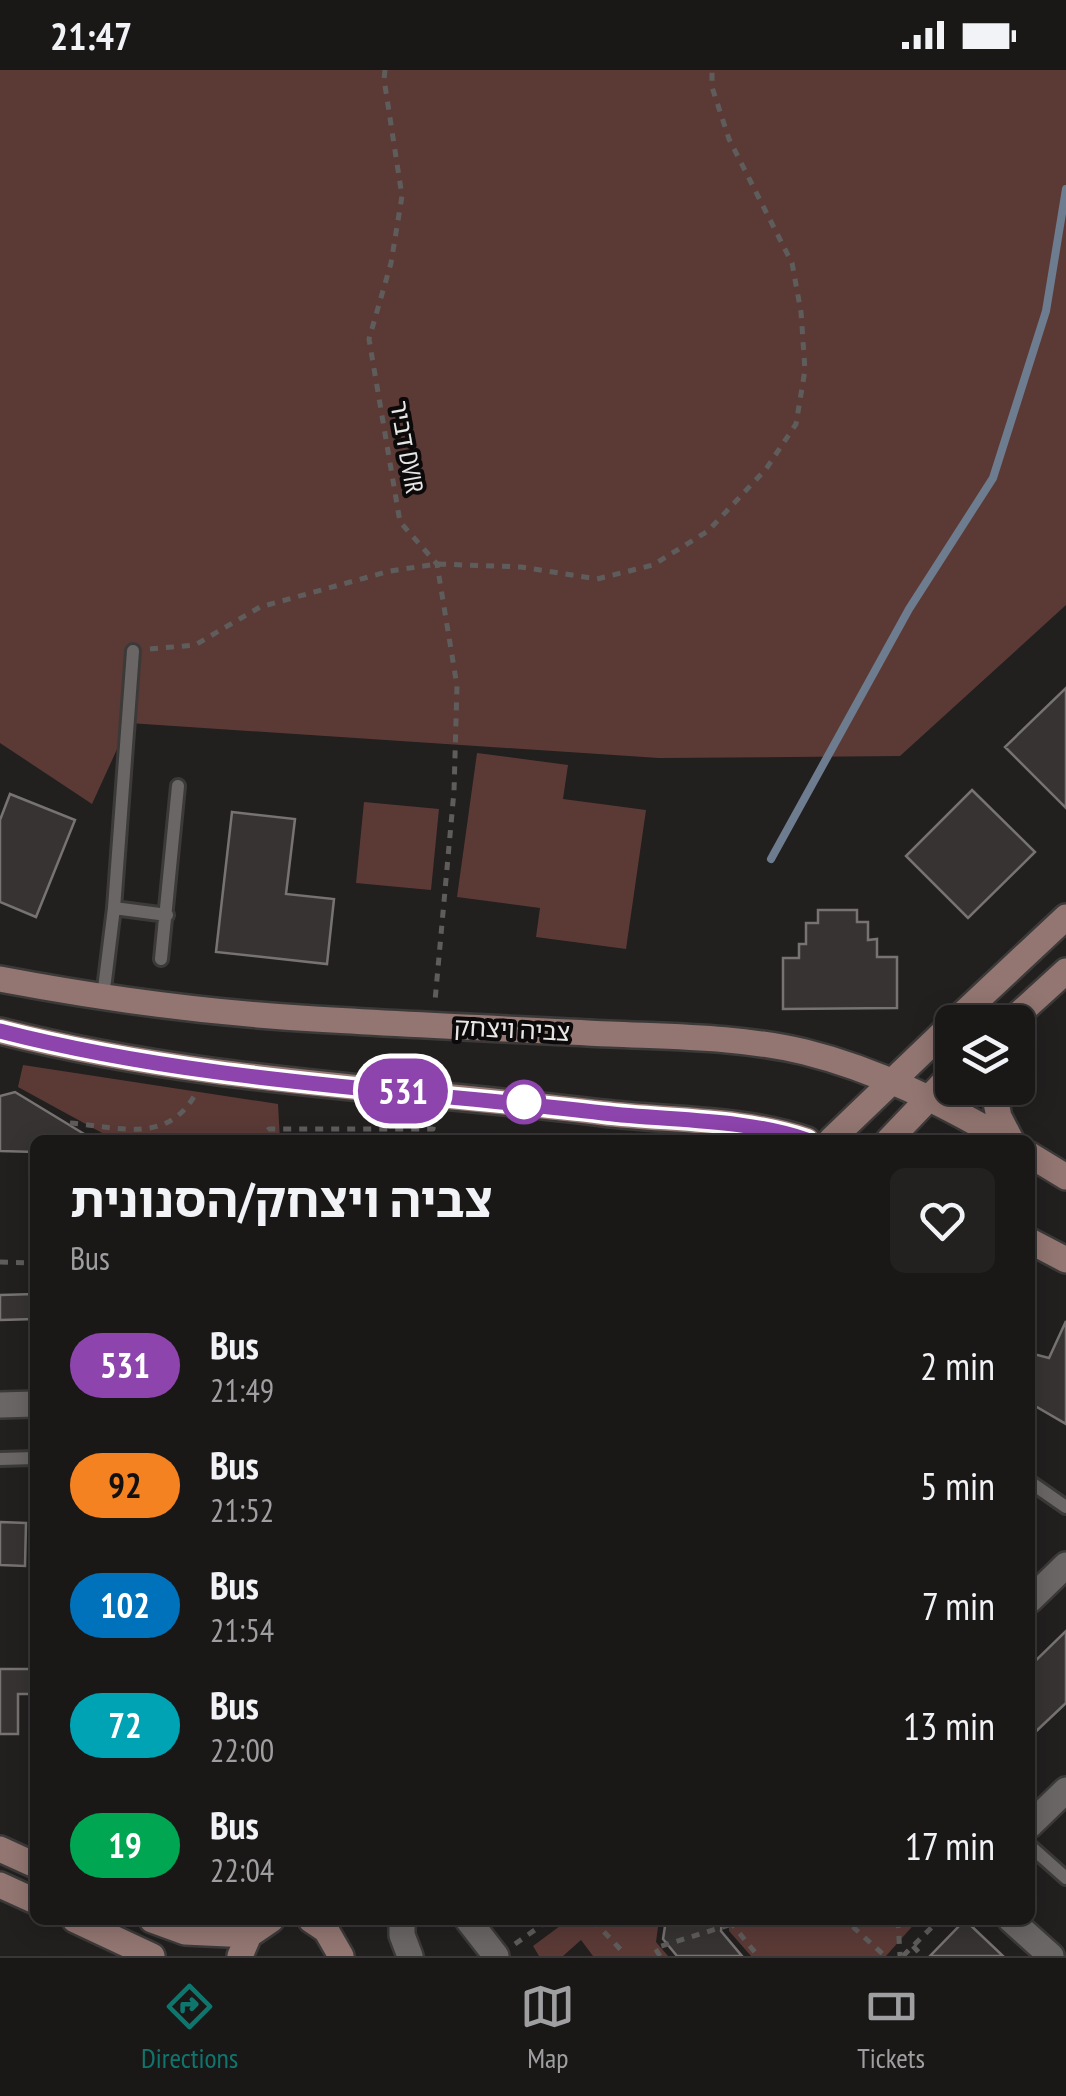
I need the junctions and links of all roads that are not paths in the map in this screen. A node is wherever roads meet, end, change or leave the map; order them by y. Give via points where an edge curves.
1 (132, 650) road end
2 (178, 786) dead end
3 (114, 908) junction
4 (167, 915) junction
5 (1066, 918) edge
6 (161, 959) dead end
7 (1066, 971) edge
8 (0, 979) edge
9 (102, 998) junction
10 (972, 1005) edge
11 (1029, 1005) edge
12 (0, 1031) edge
13 (935, 1040) edge
14 (892, 1081) junction
15 (935, 1092) edge
16 (929, 1098) junction
17 (996, 1105) edge
18 (784, 1135) edge
19 (837, 1135) edge
20 (894, 1135) edge
21 (999, 1135) edge
22 (1006, 1135) edge
23 (1035, 1158) edge
24 (1066, 1177) edge
25 (1035, 1244) edge
26 (1066, 1260) edge
27 (30, 1404) edge
28 (0, 1405) edge
29 (30, 1458) edge
30 (0, 1459) edge
31 (1035, 1485) edge
32 (1066, 1507) edge
33 (1066, 1565) edge
34 (1035, 1595) edge
35 (1066, 1790) edge
36 (1035, 1820) edge
37 (0, 1849) edge
38 (1035, 1850) edge
39 (30, 1863) edge
40 (1066, 1878) edge
41 (0, 1885) edge
42 (30, 1899) edge
43 (87, 1925) edge
44 (165, 1925) edge
45 (402, 1925) edge
46 (474, 1925) edge
47 (1017, 1925) edge
48 (258, 1931) edge
49 (503, 1951) edge
50 (152, 1956) edge
51 (410, 1956) edge
52 (1051, 1956) edge

1 - 3 lane
2 - 4 lane
3 - 4 lane
3 - 9 lane
4 - 6 lane
5 - 10 street
7 - 11 street
8 - 9 street, צביה ויצחק
9 - 14 street, צביה ויצחק via 312,1019 720,1040 810,1054
12 - 18 street via 207,1073 452,1094
13 - 14 street
14 - 16 street, צביה ויצחק
14 - 19 street
15 - 16 street
16 - 20 street
16 - 21 street, צביה ויצחק
17 - 22 street
23 - 24 street
25 - 26 street
27 - 28 street
29 - 30 lane
31 - 32 lane
33 - 34 street
35 - 36 street
37 - 39 street
38 - 40 lane
41 - 42 street
43 - 50 street
44 - 48 street via 184,1932
45 - 51 street
46 - 49 street
47 - 52 street

